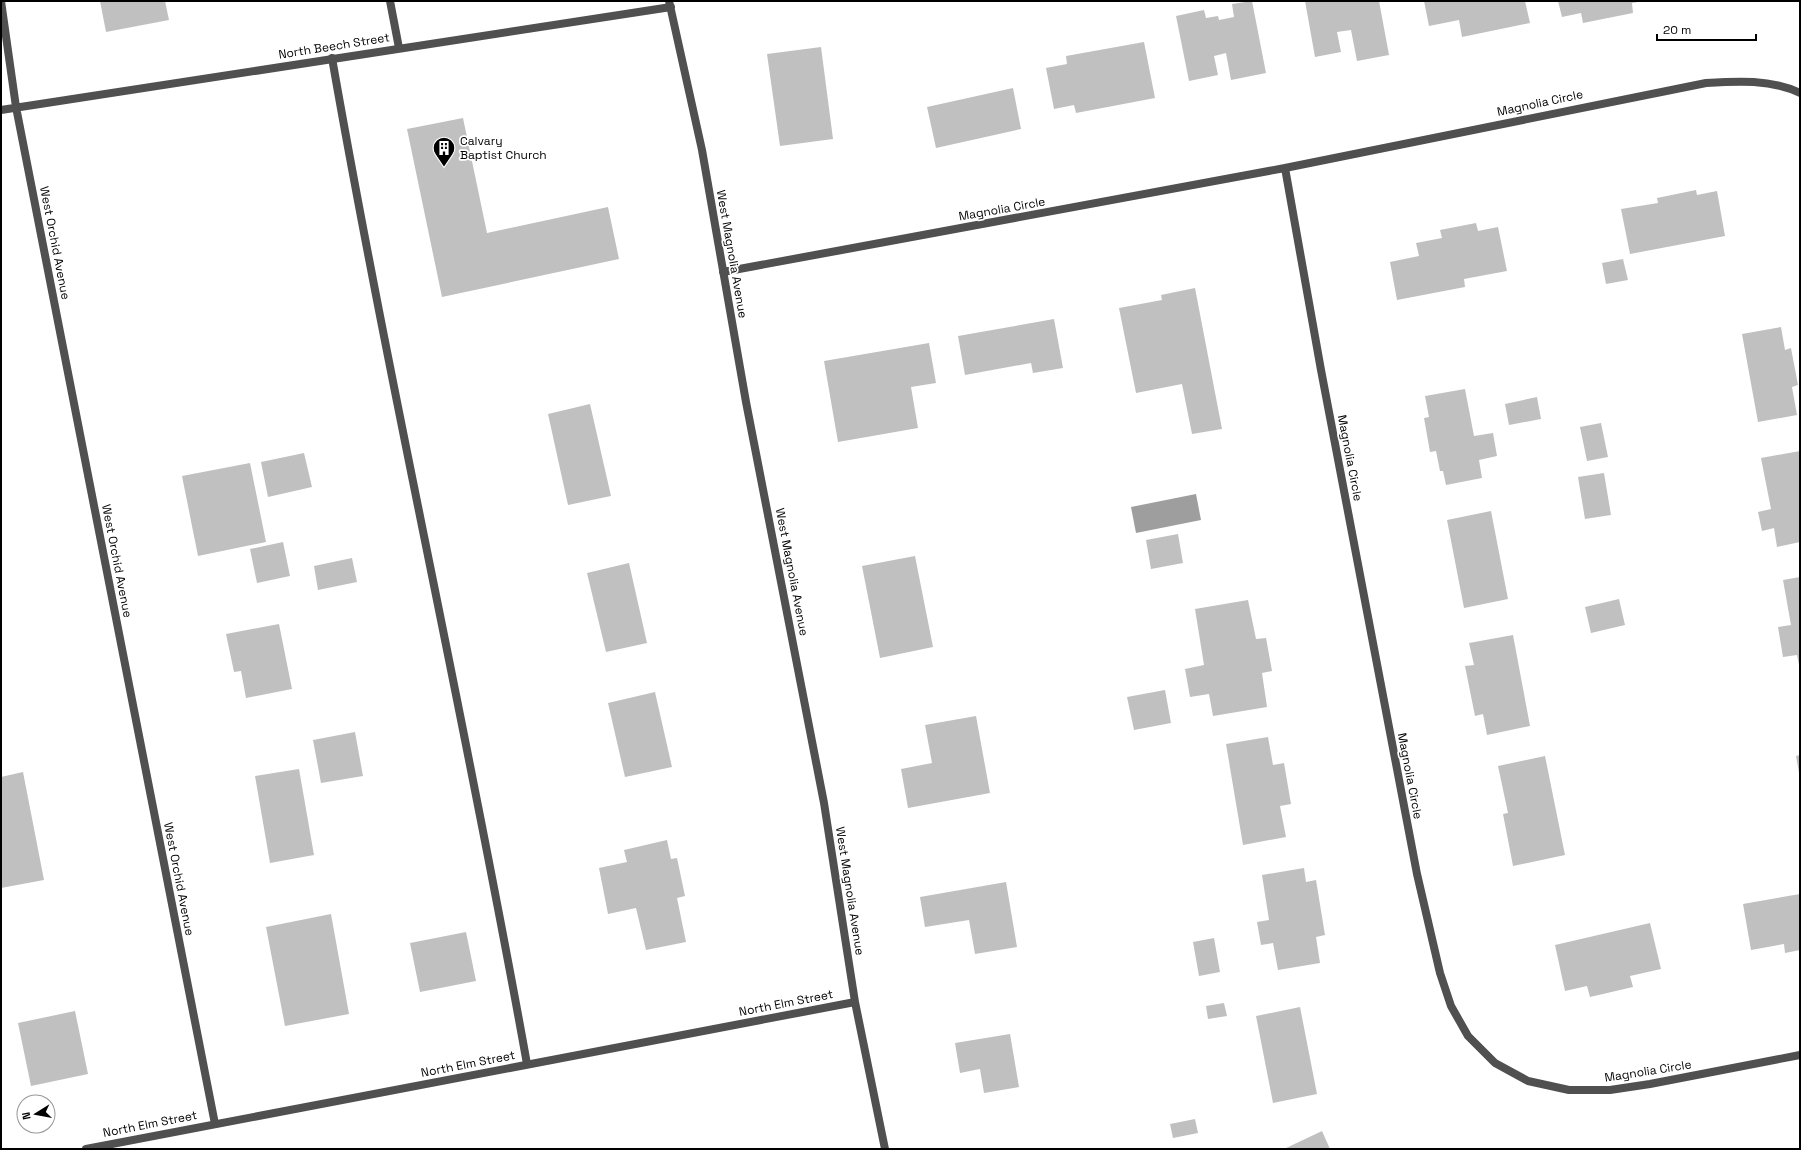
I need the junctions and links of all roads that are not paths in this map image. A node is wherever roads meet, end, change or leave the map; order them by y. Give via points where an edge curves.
1 (1, 1) edge
2 (390, 1) edge
3 (670, 4) edge
4 (399, 48) junction
5 (332, 58) junction
6 (1800, 93) edge
7 (16, 107) junction
8 (1, 110) edge
9 (1285, 168) junction
10 (723, 272) junction
11 (855, 1002) junction
12 (1800, 1055) edge
13 (527, 1064) junction
14 (214, 1124) junction
15 (86, 1149) edge
16 (885, 1149) edge

1 - 7 street, West Orchid Avenue
2 - 4 street
3 - 4 street, North Beech Street
3 - 10 street, West Magnolia Avenue via 702,150
4 - 5 street, North Beech Street
5 - 7 street, North Beech Street
5 - 13 street via 357,198 495,888
6 - 9 street, Magnolia Circle via 1789,87 1747,81 1706,83
7 - 8 street, North Beech Street
7 - 14 street, West Orchid Avenue
9 - 10 street, Magnolia Circle
9 - 12 street, Magnolia Circle via 1417,874 1440,973 1454,1012 1468,1036 1495,1063 1528,1081 1569,1090 1610,1090 1650,1084
10 - 11 street, West Magnolia Avenue via 824,803
11 - 13 street, North Elm Street
11 - 16 street, West Magnolia Avenue
13 - 14 street, North Elm Street
14 - 15 street, North Elm Street

